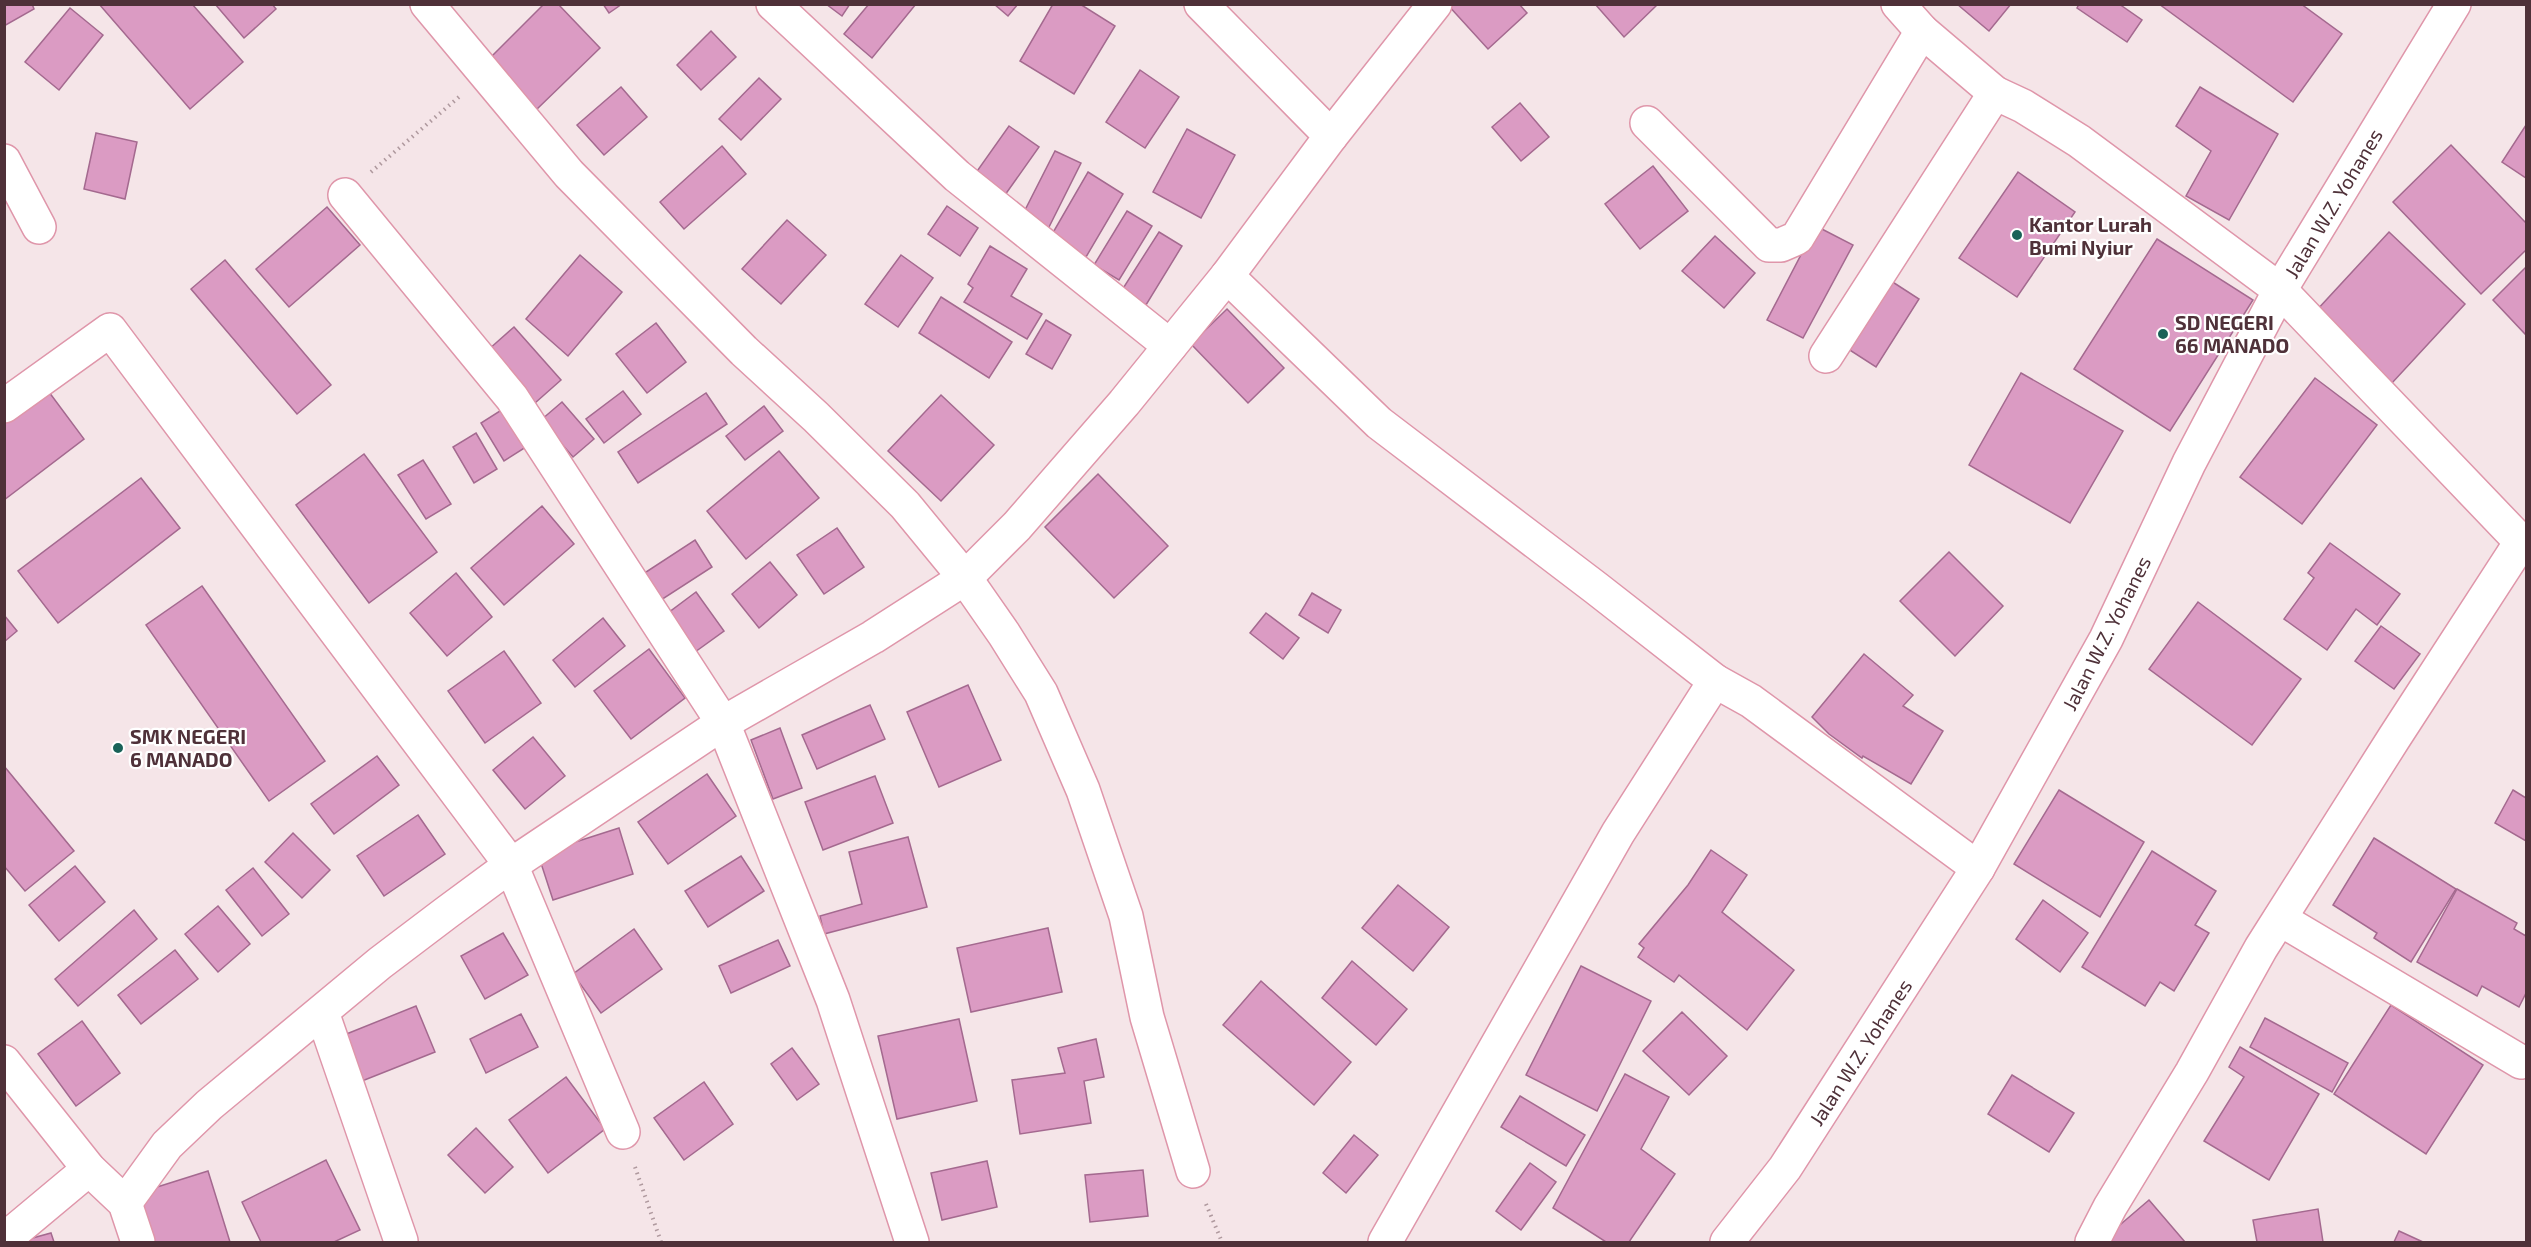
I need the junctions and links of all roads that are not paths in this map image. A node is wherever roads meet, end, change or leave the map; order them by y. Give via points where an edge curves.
1 (427, 4) edge
2 (773, 4) edge
3 (1201, 4) edge
4 (1435, 4) edge
5 (1898, 4) edge
6 (2454, 4) edge
7 (1922, 31) junction
8 (1995, 93) junction
9 (1647, 123) dead end
10 (1331, 136) junction
11 (4, 161) edge
12 (345, 195) road end
13 (39, 227) dead end
14 (1227, 276) junction
15 (2280, 290) junction
16 (1170, 346) junction
17 (1826, 356) dead end
18 (4, 406) edge
19 (2524, 545) edge
20 (966, 578) junction
21 (1714, 681) junction
22 (723, 723) junction
23 (511, 865) junction
24 (1978, 868) junction
25 (2280, 919) junction
26 (322, 1012) junction
27 (4, 1062) edge
28 (2521, 1062) dead end
29 (622, 1132) road end
30 (89, 1169) junction
31 (1193, 1170) dead end
32 (125, 1203) junction
33 (4, 1240) edge
34 (401, 1241) dead end
35 (138, 1242) edge
36 (912, 1242) edge
37 (1385, 1242) edge
38 (1727, 1242) edge
39 (2092, 1242) edge

1 - 20 street via 569,174 904,505
2 - 16 street via 957,176
3 - 10 street
4 - 10 street
5 - 7 street
6 - 15 street, Jalan W.Z. Yohanes
7 - 8 street
7 - 9 street via 1797,238 1781,245 1769,245
8 - 15 street via 2024,106 2079,141
8 - 17 street
10 - 14 street
11 - 13 street
12 - 22 street via 512,398
14 - 16 street
14 - 21 street via 1379,423
15 - 19 street
15 - 24 street, Jalan W.Z. Yohanes via 2189,463 2106,639
16 - 20 street via 1017,526
18 - 23 street via 110,330
19 - 25 street
20 - 22 street via 873,637
20 - 31 street via 1041,693 1083,790 1126,916 1147,1017
21 - 24 street via 1760,708
21 - 37 street via 1617,833
22 - 23 street
22 - 36 street via 833,1000
23 - 26 street via 380,963
23 - 29 street
24 - 38 street, Jalan W.Z. Yohanes via 1785,1168
25 - 28 street
25 - 39 street
26 - 32 street via 209,1105 167,1145
26 - 34 street
27 - 30 street
30 - 32 street
30 - 33 street
32 - 35 street

